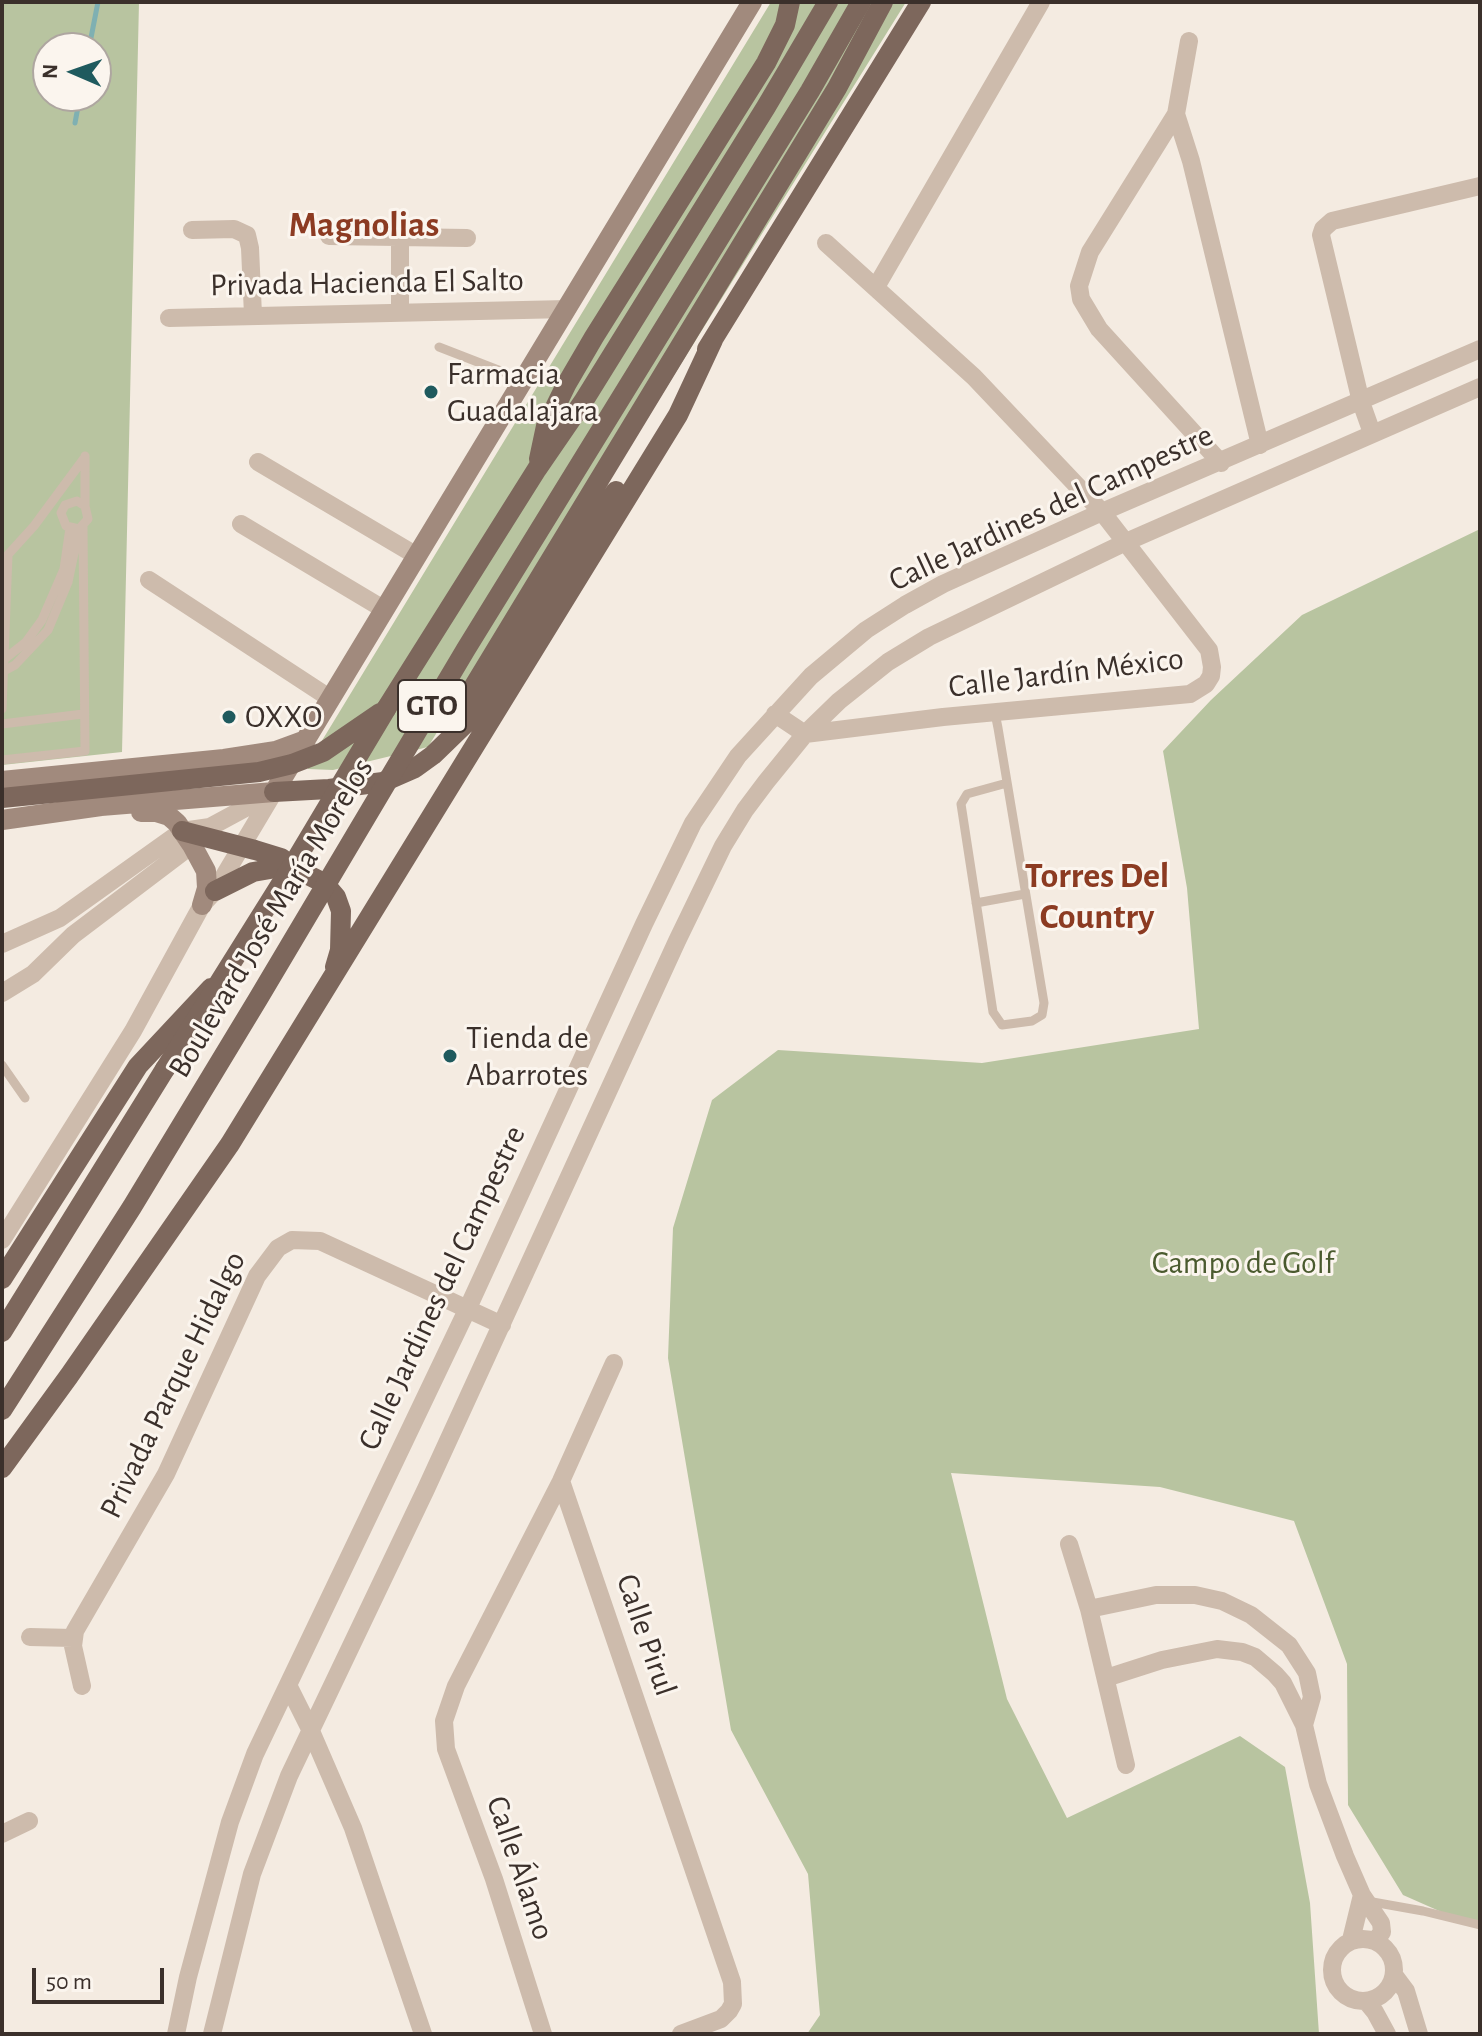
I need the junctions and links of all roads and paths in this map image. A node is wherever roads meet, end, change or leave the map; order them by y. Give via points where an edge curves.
1 (752, 2) edge
2 (790, 2) edge
3 (828, 2) edge
4 (861, 2) edge
5 (883, 2) edge
6 (921, 2) edge
7 (1041, 2) edge
8 (1189, 41) dead end
9 (1176, 114) junction
10 (1480, 186) edge
11 (192, 230) dead end
12 (329, 236) dead end
13 (400, 236) junction
14 (467, 238) dead end
15 (826, 243) dead end
16 (876, 287) junction
17 (567, 309) junction
18 (400, 312) junction
19 (253, 315) junction
20 (169, 318) dead end
21 (713, 340) junction
22 (439, 347) dead end
23 (1480, 349) edge
24 (524, 380) junction
25 (1480, 387) edge
26 (1361, 402) junction
27 (1372, 433) junction
28 (1260, 445) junction
29 (258, 462) dead end
30 (1221, 463) junction
31 (537, 469) junction
32 (85, 506) junction
33 (46, 510) junction
34 (1102, 512) junction
35 (61, 513) junction
36 (241, 524) dead end
37 (77, 528) junction
38 (1126, 542) junction
39 (417, 556) junction
40 (5, 558) edge
41 (149, 580) dead end
42 (385, 610) junction
43 (3, 661) edge
44 (2, 672) edge
45 (331, 699) junction
46 (2, 709) edge
47 (386, 709) junction
48 (995, 713) junction
49 (83, 714) junction
50 (775, 714) junction
51 (2, 724) edge
52 (805, 734) junction
53 (306, 740) junction
54 (433, 755) junction
55 (2, 760) edge
56 (2, 781) edge
57 (1007, 783) junction
58 (274, 792) junction
59 (2, 798) edge
60 (101, 806) junction
61 (2, 820) edge
62 (197, 835) junction
63 (244, 846) junction
64 (304, 873) junction
65 (1025, 894) junction
66 (209, 898) junction
67 (976, 903) junction
68 (38, 928) junction
69 (2, 944) edge
70 (54, 953) junction
71 (226, 970) junction
72 (325, 989) junction
73 (2, 993) edge
74 (2, 1065) edge
75 (25, 1098) dead end
76 (2, 1240) edge
77 (4, 1276) edge
78 (467, 1310) junction
79 (502, 1325) junction
80 (2, 1332) edge
81 (614, 1363) dead end
82 (2, 1410) edge
83 (2, 1468) edge
84 (561, 1481) junction
85 (1069, 1544) dead end
86 (1089, 1609) junction
87 (30, 1637) dead end
88 (73, 1638) junction
89 (1106, 1678) junction
90 (82, 1686) dead end
91 (289, 1687) junction
92 (1304, 1725) junction
93 (311, 1731) junction
94 (1126, 1765) dead end
95 (29, 1821) dead end
96 (2, 1822) edge
97 (2, 1833) edge
98 (1365, 1898) junction
99 (1480, 1925) edge
100 (1351, 1940) junction
101 (1376, 1940) junction
102 (1394, 1975) junction
103 (1366, 2001) junction
104 (415, 2013) junction
105 (176, 2034) edge
106 (212, 2034) edge
107 (410, 2034) edge
108 (423, 2034) edge
109 (543, 2034) edge
110 (681, 2034) edge
111 (1387, 2034) edge
112 (1419, 2034) edge

1 - 17 street
2 - 31 main road via 766,63 566,385 546,426
3 - 31 main road, Boulevard José María Morelos / GTO
4 - 82 main road, Boulevard José María Morelos / GTO, bridge via 251,1012
5 - 54 main road via 837,88
6 - 21 main road
7 - 16 street
8 - 9 street
9 - 28 street
9 - 30 street via 1090,252 1079,286 1099,329
10 - 26 street via 1332,221 1323,229
11 - 19 street via 239,230 247,235
12 - 13 street
13 - 14 street
13 - 18 street
15 - 16 street, Calle Jardín México
16 - 34 street, Calle Jardín México via 974,377
17 - 18 street, Privada Hacienda El Salto
17 - 24 street
18 - 19 street, Privada Hacienda El Salto
19 - 20 street, Privada Hacienda El Salto
21 - 54 main road via 488,690 465,724
21 - 72 main road via 678,415
22 - 24 lane
23 - 26 street, Calle Jardines del Campestre
24 - 39 street
25 - 27 street, Calle Jardines del Campestre
26 - 27 street
26 - 28 street, Calle Jardines del Campestre
27 - 38 street, Calle Jardines del Campestre
28 - 30 street, Calle Jardines del Campestre
29 - 39 street
30 - 34 street, Calle Jardines del Campestre
31 - 47 main road, Boulevard José María Morelos / GTO
32 - 33 lane via 85,456
32 - 35 lane via 69,502
32 - 37 lane via 88,519
33 - 35 lane
33 - 40 lane
34 - 38 street, Calle Jardín México
34 - 50 street, Calle Jardines del Campestre via 905,605 811,676
35 - 37 lane via 63,522
36 - 42 street
37 - 43 lane via 42,620
37 - 44 lane via 71,572 48,630
37 - 49 lane
38 - 48 street, Calle Jardín México via 1209,650 1212,667 1206,684 1190,694
38 - 52 street, Calle Jardines del Campestre via 929,637 888,662
39 - 42 street
40 - 43 lane
41 - 45 street
42 - 45 street
43 - 44 lane
44 - 46 lane
45 - 53 street
47 - 59 main road, bridge via 323,752 259,772
47 - 71 main road, Boulevard José María Morelos / GTO, bridge
48 - 52 street, Calle Jardín México
48 - 57 lane
49 - 51 lane
49 - 55 lane via 85,751
50 - 52 street
50 - 78 street, Calle Jardines del Campestre via 738,756 693,823
52 - 79 street, Calle Jardines del Campestre via 723,846
53 - 56 street via 224,759
53 - 58 street
54 - 58 main road via 383,782
57 - 65 lane
57 - 67 lane via 967,794 961,804
58 - 60 street
58 - 62 street
58 - 63 street
60 - 61 street
60 - 62 street via 169,816
62 - 63 main road
62 - 66 street
62 - 68 street
62 - 70 street
63 - 64 main road via 281,858
63 - 66 street
64 - 66 main road via 268,869 240,878
64 - 72 main road via 324,883 341,911 338,960
65 - 67 lane
65 - 67 lane via 1044,1003 1042,1015 1032,1021 1002,1025 996,1019
66 - 76 street
68 - 69 street
68 - 70 street via 51,937
70 - 73 street
71 - 77 main road, bridge via 138,1066
71 - 80 main road, Boulevard José María Morelos / GTO, bridge
72 - 83 main road via 230,1144
74 - 75 lane
78 - 79 street, Privada Parque Hidalgo
78 - 88 street, Privada Parque Hidalgo via 320,1241 292,1240 278,1248 257,1276 166,1474
78 - 91 street, Calle Jardines del Campestre
79 - 93 street, Calle Jardines del Campestre
81 - 84 street
84 - 109 street, Calle Álamo via 456,1686 444,1721 446,1749
84 - 110 street, Calle Pirul via 732,1982 729,2011
85 - 86 street
86 - 89 street
86 - 92 street via 1169,1594 1208,1597 1251,1615 1289,1645 1307,1673 1312,1697
87 - 88 street
88 - 90 street
89 - 92 street via 1182,1655 1217,1649 1242,1652 1283,1683
89 - 94 street
91 - 93 street
91 - 105 street, Calle Jardines del Campestre via 255,1754 230,1822
92 - 98 street via 1321,1794
93 - 104 street via 363,1856
93 - 106 street, Calle Jardines del Campestre via 252,1874
95 - 97 street
96 - 97 street
98 - 99 lane
98 - 100 street
98 - 101 street via 1382,1926
100 - 101 street
100 - 103 street via 1340,1947 1331,1971 1342,1993
101 - 102 street via 1391,1954
102 - 103 street via 1384,1993
102 - 112 street via 1406,1991
103 - 111 street
104 - 107 street
104 - 108 street

